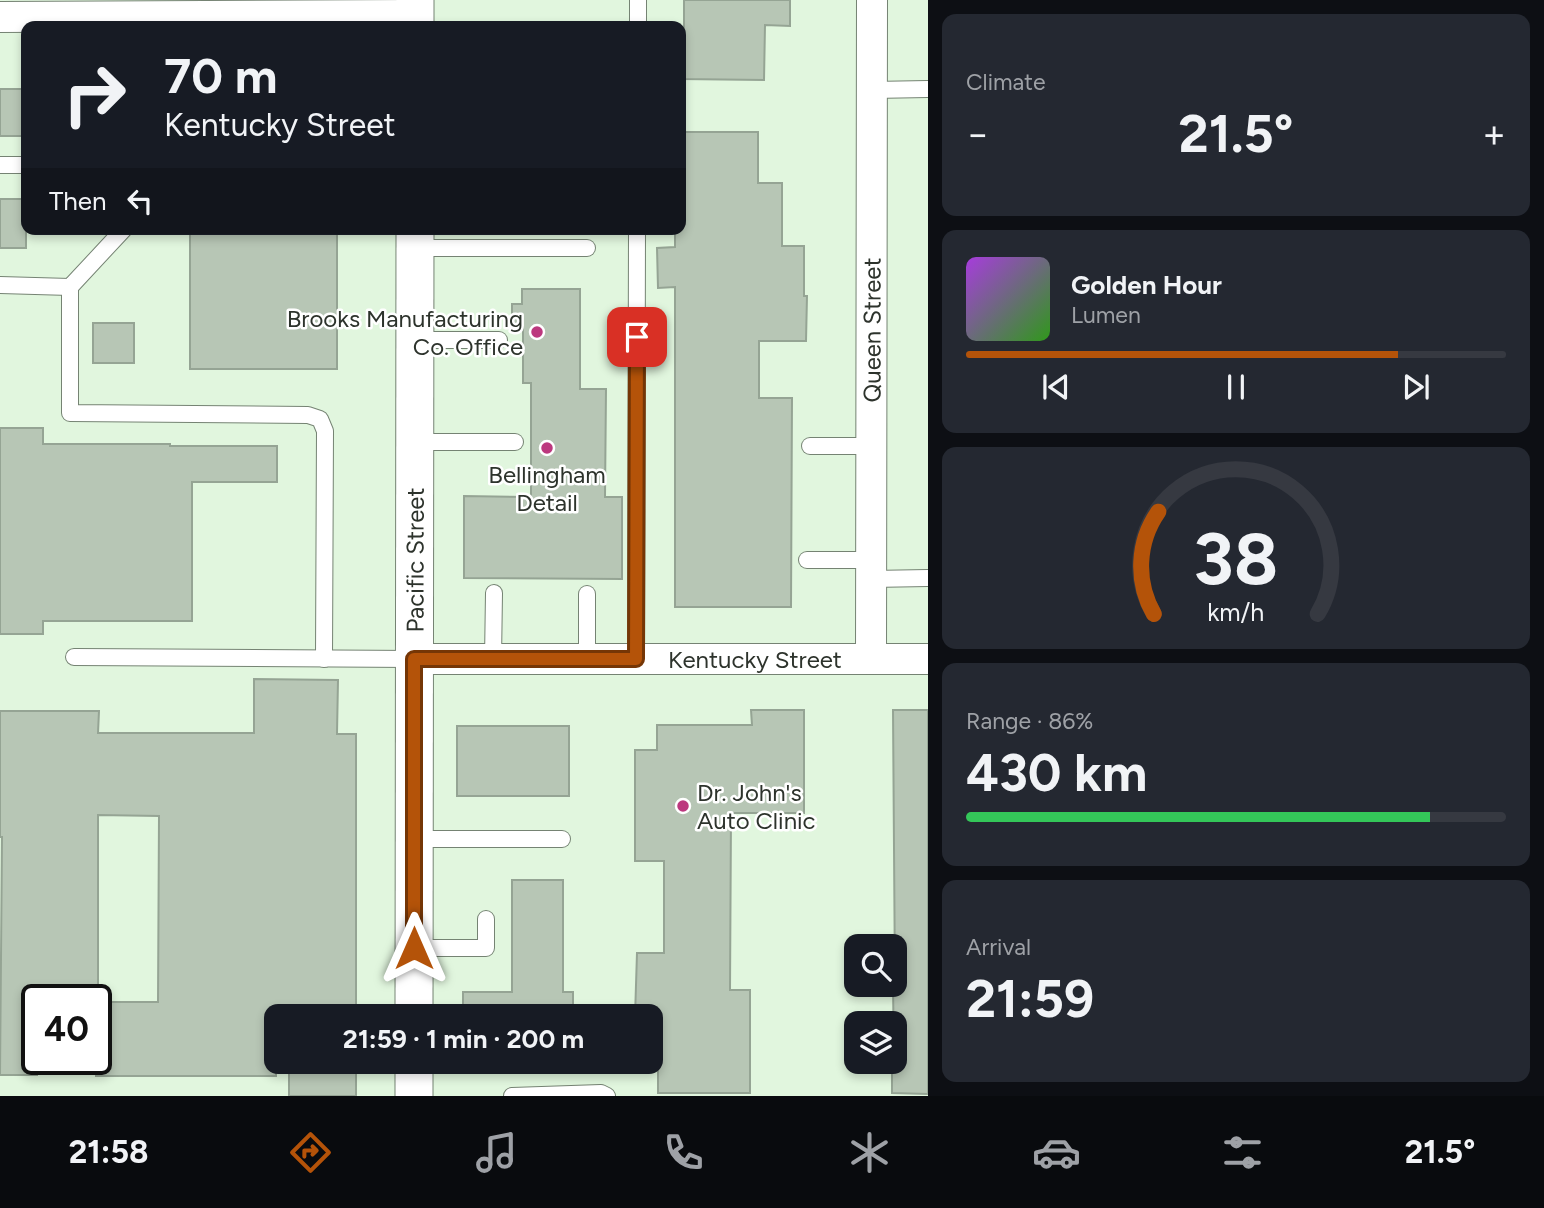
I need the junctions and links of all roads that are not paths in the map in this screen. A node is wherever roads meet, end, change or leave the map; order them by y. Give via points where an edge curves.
1 (638, 0) edge
2 (873, 0) edge
3 (415, 14) edge
4 (0, 17) edge
5 (137, 21) edge
6 (638, 21) edge
7 (928, 89) edge
8 (872, 90) junction
9 (0, 165) edge
10 (21, 165) edge
11 (118, 235) edge
12 (637, 235) edge
13 (415, 239) edge
14 (587, 248) dead end
15 (0, 285) edge
16 (70, 287) junction
17 (414, 341) junction
18 (499, 341) dead end
19 (414, 442) junction
20 (515, 442) dead end
21 (810, 446) dead end
22 (871, 446) junction
23 (807, 560) dead end
24 (871, 569) junction
25 (928, 578) edge
26 (494, 593) dead end
27 (587, 594) dead end
28 (74, 657) dead end
29 (324, 659) junction
30 (414, 659) junction
31 (493, 659) junction
32 (587, 659) junction
33 (636, 659) junction
34 (871, 659) junction
35 (928, 659) edge
36 (414, 839) junction
37 (562, 839) dead end
38 (486, 919) dead end
39 (414, 948) junction
40 (414, 1004) edge
41 (414, 1074) edge
42 (414, 1096) edge
43 (512, 1096) edge
44 (607, 1096) edge

1 - 6 lane
2 - 8 street, Queen Street
3 - 5 street
4 - 5 street
7 - 8 lane
8 - 22 street, Queen Street
9 - 10 lane
11 - 16 lane
12 - 33 lane
13 - 14 lane
13 - 17 street, Pacific Street
15 - 16 lane
16 - 29 lane via 69,414 308,415 320,419 325,431
17 - 18 lane
17 - 19 street, Pacific Street
19 - 20 lane
19 - 30 street, Pacific Street
21 - 22 lane
22 - 24 street, Queen Street
23 - 24 lane
24 - 25 lane
24 - 34 street, Queen Street
26 - 31 lane
27 - 32 lane
28 - 29 lane
29 - 30 lane
30 - 31 street, Kentucky Street
30 - 36 street, Pacific Street
31 - 32 street, Kentucky Street
32 - 33 street, Kentucky Street
33 - 34 street, Kentucky Street
34 - 35 street, Kentucky Street
36 - 37 lane
36 - 39 street, Pacific Street
38 - 39 lane via 486,948
39 - 40 street, Pacific Street
41 - 42 street
43 - 44 lane

